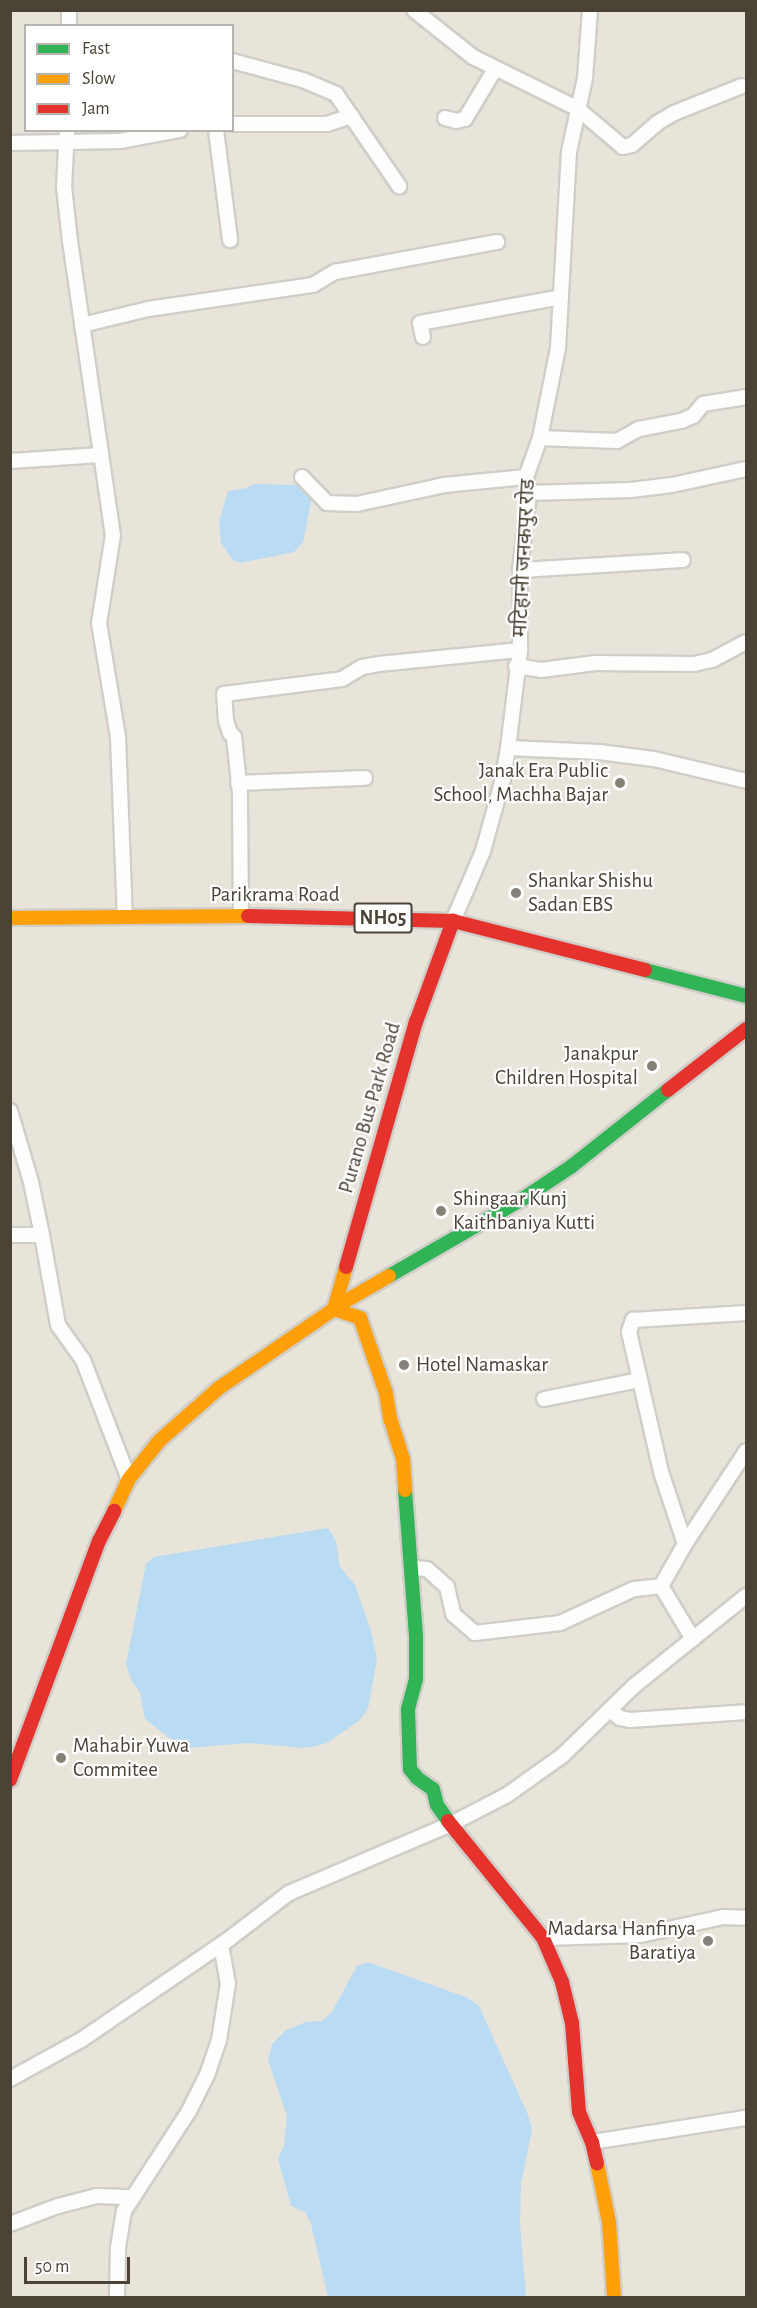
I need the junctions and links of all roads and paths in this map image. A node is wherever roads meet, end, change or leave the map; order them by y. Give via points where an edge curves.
1 (414, 10) edge
2 (590, 10) edge
3 (234, 62) edge
4 (495, 69) junction
5 (742, 86) dead end
6 (578, 109) junction
7 (352, 116) junction
8 (445, 118) dead end
9 (234, 124) edge
10 (171, 132) edge
11 (216, 132) edge
12 (67, 136) edge
13 (10, 143) edge
14 (399, 186) dead end
15 (230, 240) dead end
16 (497, 242) dead end
17 (561, 297) junction
18 (82, 326) junction
19 (423, 337) dead end
20 (747, 397) edge
21 (540, 438) junction
22 (101, 455) junction
23 (10, 461) edge
24 (747, 469) edge
25 (302, 477) dead end
26 (526, 477) junction
27 (529, 493) junction
28 (683, 560) dead end
29 (520, 570) junction
30 (747, 642) edge
31 (519, 650) junction
32 (516, 666) junction
33 (508, 748) junction
34 (365, 778) dead end
35 (747, 781) edge
36 (238, 783) junction
37 (125, 916) junction
38 (241, 916) junction
39 (10, 918) edge
40 (453, 921) junction
41 (747, 996) edge
42 (747, 1029) edge
43 (10, 1111) edge
44 (10, 1235) edge
45 (42, 1235) junction
46 (334, 1309) junction
47 (747, 1313) edge
48 (640, 1380) junction
49 (544, 1399) dead end
50 (747, 1451) edge
51 (129, 1479) junction
52 (685, 1544) junction
53 (412, 1568) junction
54 (661, 1586) junction
55 (747, 1596) edge
56 (693, 1639) junction
57 (609, 1710) junction
58 (747, 1712) edge
59 (10, 1780) edge
60 (451, 1824) junction
61 (747, 1918) edge
62 (543, 1938) junction
63 (221, 1945) junction
64 (10, 2079) edge
65 (747, 2118) edge
66 (592, 2142) junction
67 (132, 2197) junction
68 (10, 2224) edge
69 (117, 2298) edge
70 (614, 2298) edge

1 - 4 street via 473,57
2 - 6 street, मटिहानी जनकपुर रोड via 585,78
3 - 7 street via 303,80 336,94
4 - 6 street
4 - 8 street via 465,119
5 - 6 street via 674,113 628,147 623,147
6 - 17 street, मटिहानी जनकपुर रोड via 568,163
7 - 9 street via 327,124
7 - 14 street
10 - 12 street via 144,138
11 - 15 street
12 - 13 street
12 - 18 street via 64,187
16 - 18 street via 335,272 313,285 148,309
17 - 19 street via 420,323
17 - 21 street, मटिहानी जनकपुर रोड via 558,348
18 - 22 street
20 - 21 street via 703,404 693,416 639,429 617,441
21 - 26 street, मटिहानी जनकपुर रोड
22 - 23 street
22 - 37 street via 113,535 99,623 118,738
24 - 27 street via 631,490
25 - 26 street via 327,503 357,504 444,485
26 - 27 street, मटिहानी जनकपुर रोड
27 - 29 street, मटिहानी जनकपुर रोड
28 - 29 street
29 - 31 street, मटिहानी जनकपुर रोड
30 - 32 street via 712,660 694,664 597,663 541,670
31 - 32 street, मटिहानी जनकपुर रोड
31 - 36 street via 379,664 362,667 342,679 229,691 222,698 234,737
32 - 33 street, मटिहानी जनकपुर रोड
33 - 35 street via 654,759
33 - 40 street, मटिहानी जनकपुर रोड via 483,851
34 - 36 street
36 - 38 street
37 - 38 street, Parikrama Road / NH05
37 - 39 street, Parikrama Road / NH05
38 - 40 street, Parikrama Road / NH05
40 - 41 street, Parikrama Road / NH05
40 - 46 street, Purano Bus Park Road via 416,1022
42 - 46 street via 572,1166
43 - 45 street
44 - 45 street
45 - 51 street via 58,1325 83,1360
46 - 51 street via 219,1388 159,1441
46 - 53 street via 360,1318 386,1393 403,1459
47 - 48 street via 633,1320 629,1332
48 - 49 street
48 - 52 street via 661,1472
50 - 52 street
51 - 59 street via 99,1541
52 - 54 street
53 - 54 street via 427,1569 447,1587 453,1614 475,1634 560,1623 634,1589
53 - 60 street via 416,1679 408,1709 411,1769 433,1789 437,1805
54 - 56 street
55 - 56 street
56 - 57 street
57 - 58 street via 630,1720
57 - 60 street via 563,1755 507,1794
60 - 62 street
60 - 63 street via 289,1893
61 - 62 street via 723,1917 641,1935
62 - 66 street via 562,1982 572,2023 579,2112
63 - 64 street via 81,2040
63 - 67 street via 227,1970 226,2005 207,2075 189,2111
65 - 66 street
66 - 70 street via 609,2222
67 - 68 street via 96,2196
67 - 69 street via 124,2211 119,2238

